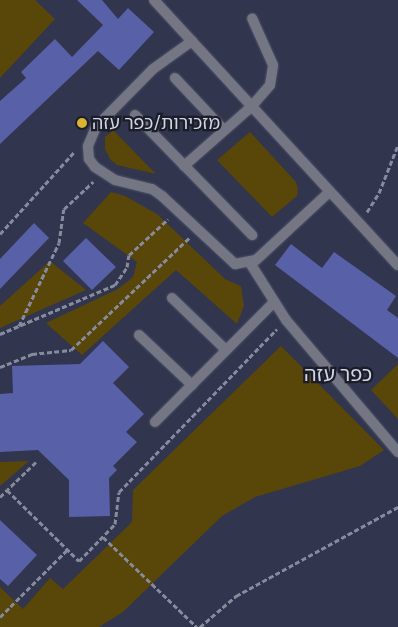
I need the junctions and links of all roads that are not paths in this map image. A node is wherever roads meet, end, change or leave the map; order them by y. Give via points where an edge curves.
1 (154, 0) edge
2 (252, 18) dead end
3 (192, 41) junction
4 (175, 78) dead end
5 (251, 107) junction
6 (135, 115) dead end
7 (224, 130) junction
8 (184, 166) junction
9 (328, 192) junction
10 (252, 236) dead end
11 (250, 263) junction
12 (398, 265) edge
13 (172, 298) dead end
14 (274, 302) junction
15 (139, 334) dead end
16 (226, 350) junction
17 (192, 385) junction
18 (155, 422) dead end
19 (398, 452) edge

1 - 3 street
2 - 5 street via 274,65 270,85
3 - 5 street
3 - 11 street via 153,69 90,136 89,158 102,173 115,180 152,189 226,259 235,264
4 - 7 street
5 - 7 street
5 - 9 street
6 - 8 street
7 - 8 street
8 - 10 street
9 - 11 street
9 - 12 street
11 - 14 street
13 - 16 street
14 - 16 street
14 - 19 street
15 - 17 street
16 - 17 street
17 - 18 street

